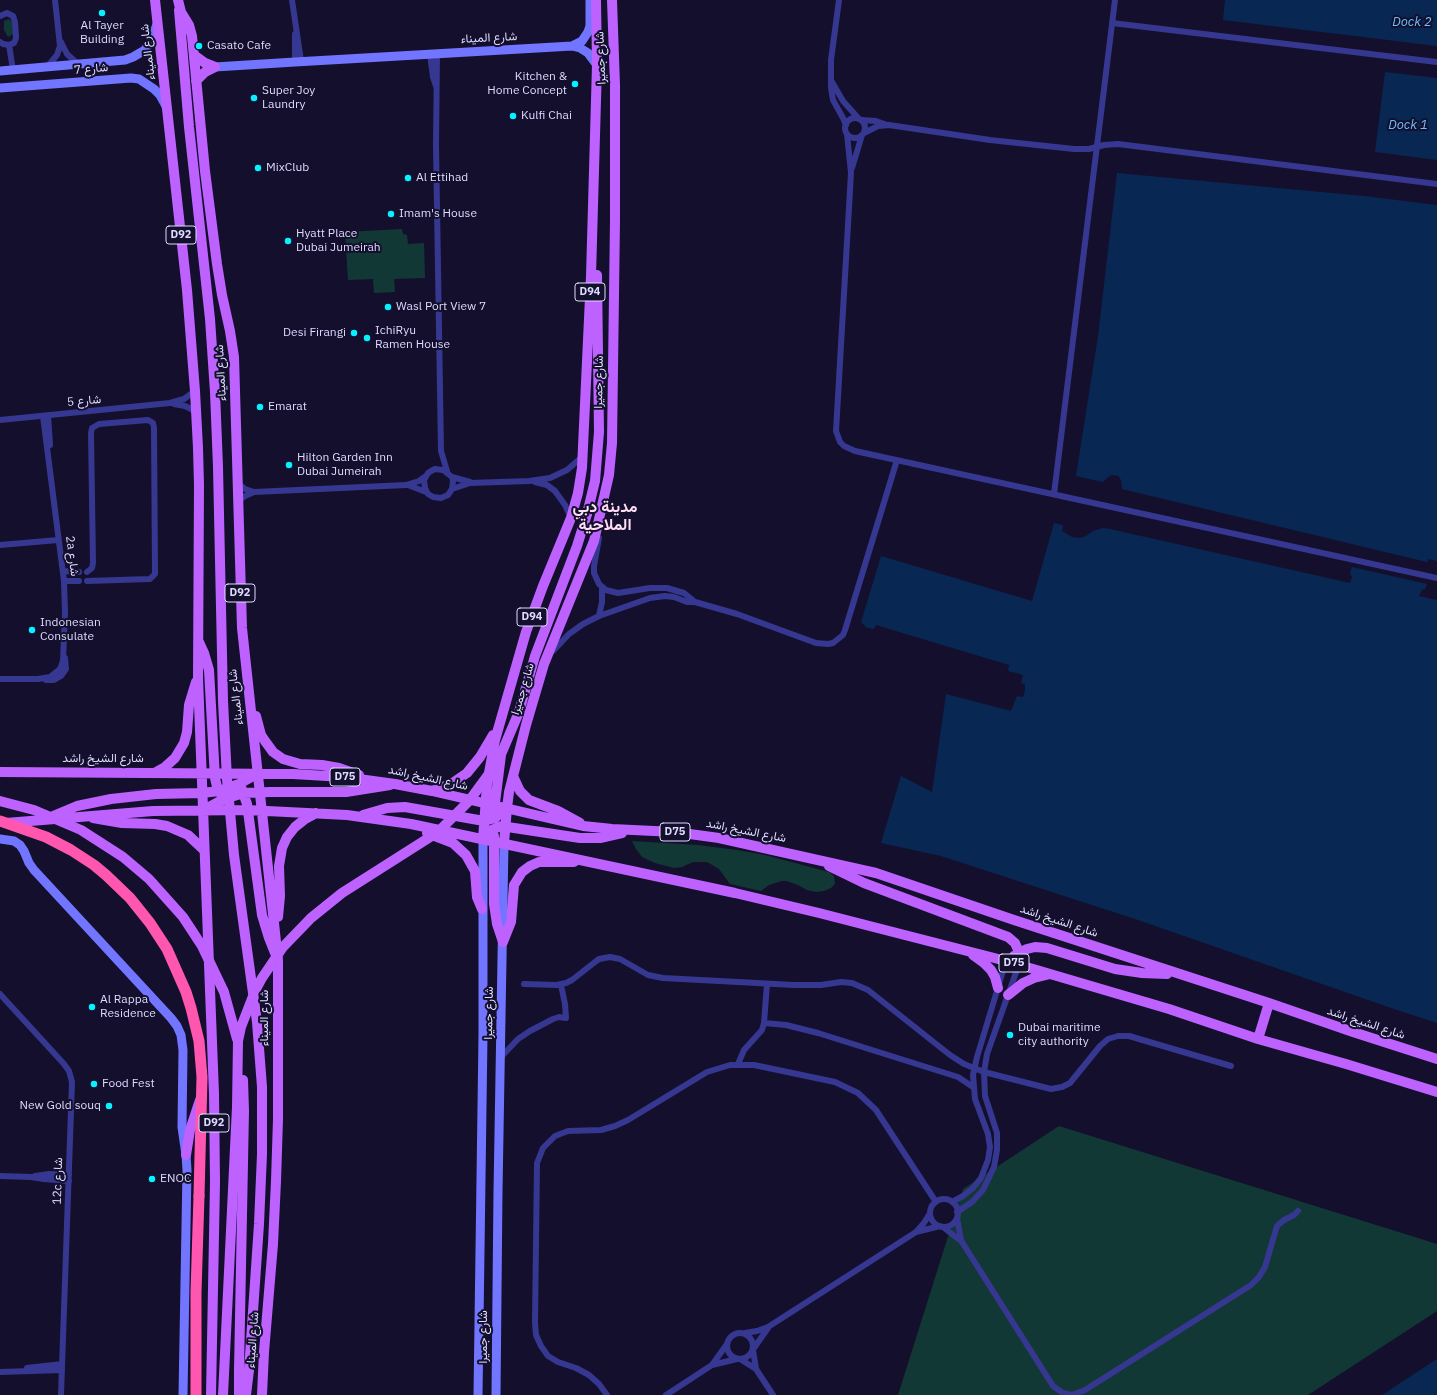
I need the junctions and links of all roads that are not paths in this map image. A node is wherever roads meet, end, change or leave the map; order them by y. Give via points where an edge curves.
1 (55, 0) edge
2 (155, 0) edge
3 (292, 0) edge
4 (590, 0) edge
5 (596, 0) edge
6 (612, 0) edge
7 (839, 0) edge
8 (1115, 0) edge
9 (178, 1) edge
10 (0, 16) edge
11 (1112, 22) junction
12 (158, 23) junction
13 (60, 41) junction
14 (0, 42) edge
15 (9, 45) junction
16 (572, 46) junction
17 (434, 54) junction
18 (194, 55) junction
19 (298, 61) junction
20 (1437, 62) edge
21 (78, 64) junction
22 (597, 65) junction
23 (47, 67) junction
24 (215, 67) junction
25 (13, 70) junction
26 (0, 71) edge
27 (196, 81) junction
28 (831, 81) junction
29 (0, 88) edge
30 (168, 111) junction
31 (861, 119) junction
32 (846, 125) junction
33 (889, 125) junction
34 (847, 134) junction
35 (863, 134) junction
36 (1097, 147) junction
37 (851, 173) junction
38 (1437, 184) edge
39 (198, 215) junction
40 (592, 237) junction
41 (233, 344) junction
42 (195, 391) junction
43 (170, 403) junction
44 (196, 412) junction
45 (45, 416) junction
46 (0, 420) edge
47 (441, 451) junction
48 (583, 456) junction
49 (897, 460) junction
50 (435, 469) junction
51 (447, 471) junction
52 (426, 476) junction
53 (452, 476) junction
54 (529, 481) junction
55 (237, 483) junction
56 (475, 483) junction
57 (406, 485) junction
58 (452, 489) junction
59 (254, 492) junction
60 (426, 492) junction
61 (1054, 494) junction
62 (238, 501) junction
63 (571, 518) junction
64 (599, 523) junction
65 (58, 540) junction
66 (0, 545) edge
67 (63, 571) junction
68 (79, 572) dead end
69 (88, 572) dead end
70 (1437, 578) edge
71 (64, 581) junction
72 (79, 581) dead end
73 (87, 581) dead end
74 (602, 587) junction
75 (695, 602) junction
76 (599, 616) junction
77 (197, 638) junction
78 (544, 664) junction
79 (198, 678) junction
80 (0, 679) edge
81 (247, 683) junction
82 (501, 719) junction
83 (0, 772) edge
84 (26, 772) junction
85 (154, 773) junction
86 (201, 773) junction
87 (214, 773) junction
88 (230, 773) junction
89 (258, 773) junction
90 (513, 775) junction
91 (0, 777) edge
92 (370, 780) junction
93 (396, 784) junction
94 (242, 789) junction
95 (432, 791) junction
96 (260, 792) junction
97 (202, 793) junction
98 (221, 795) junction
99 (0, 801) edge
100 (490, 804) junction
101 (506, 808) junction
102 (202, 810) junction
103 (242, 810) junction
104 (261, 810) junction
105 (316, 813) junction
106 (86, 816) junction
107 (361, 816) junction
108 (45, 820) junction
109 (0, 822) edge
110 (494, 823) junction
111 (411, 824) junction
112 (583, 826) junction
113 (630, 830) junction
114 (0, 839) edge
115 (483, 839) junction
116 (494, 841) junction
117 (504, 843) junction
118 (204, 850) junction
119 (813, 858) junction
120 (584, 860) junction
121 (482, 909) junction
122 (276, 927) junction
123 (503, 942) junction
124 (962, 950) junction
125 (1019, 952) junction
126 (278, 960) junction
127 (1006, 961) junction
128 (1019, 964) junction
129 (1051, 974) junction
130 (1178, 974) junction
131 (524, 984) dead end
132 (767, 984) junction
133 (561, 985) junction
134 (998, 988) junction
135 (0, 994) edge
136 (1008, 995) junction
137 (1269, 1003) junction
138 (764, 1023) junction
139 (1258, 1039) junction
140 (501, 1057) junction
141 (1437, 1059) edge
142 (738, 1064) junction
143 (1231, 1066) dead end
144 (974, 1069) junction
145 (213, 1070) junction
146 (984, 1072) junction
147 (973, 1087) junction
148 (1437, 1092) edge
149 (186, 1155) junction
150 (0, 1176) edge
151 (69, 1178) junction
152 (936, 1202) junction
153 (952, 1202) junction
154 (1298, 1211) dead end
155 (930, 1213) junction
156 (957, 1214) junction
157 (942, 1227) junction
158 (916, 1232) junction
159 (962, 1242) junction
160 (768, 1327) junction
161 (745, 1333) junction
162 (727, 1344) junction
163 (753, 1349) junction
164 (738, 1359) junction
165 (712, 1364) junction
166 (62, 1367) junction
167 (756, 1369) junction
168 (244, 1370) junction
169 (0, 1372) edge
170 (263, 1379) junction
171 (61, 1395) edge
172 (183, 1395) edge
173 (196, 1395) edge
174 (211, 1395) edge
175 (223, 1395) edge
176 (239, 1395) edge
177 (246, 1395) edge
178 (262, 1395) edge
179 (266, 1395) edge
180 (478, 1395) edge
181 (496, 1395) edge
182 (607, 1395) edge
183 (666, 1395) edge
184 (773, 1395) edge

1 - 13 street
2 - 12 main road, شارع الميناء / D92
3 - 19 street
4 - 16 street via 588,32 582,41
5 - 22 main road, شارع جميرا / D94
6 - 64 main road, شارع جميرا / D94 via 615,224 612,442 608,486
7 - 28 street via 831,60
8 - 11 street
9 - 18 main road, شارع الميناء / D92 via 191,30
9 - 39 main road
10 - 15 street via 7,13 15,19 16,38 14,43
11 - 20 street
11 - 36 street
12 - 21 street, شارع 7 via 155,34 145,50 133,57
12 - 30 main road, شارع الميناء / D92
13 - 21 street via 67,54
13 - 23 street via 57,55
14 - 15 street
15 - 25 street
16 - 17 street, شارع الميناء
16 - 22 street via 588,53
17 - 19 street, شارع الميناء
17 - 47 street
18 - 24 main road
18 - 27 main road, شارع الميناء / D92
19 - 24 street, شارع الميناء
21 - 23 street, شارع 7
22 - 40 main road, شارع جميرا / D94
23 - 25 street, شارع 7
24 - 27 main road
25 - 26 street, شارع 7
27 - 41 main road, شارع الميناء / D92 via 219,280
28 - 31 street via 843,101
28 - 32 street via 833,100
29 - 30 street, شارع 7 via 132,78 139,79 154,89
30 - 42 main road, شارع الميناء / D92
31 - 32 street via 852,118
31 - 33 street
31 - 35 street via 865,126
32 - 34 street
33 - 35 street via 878,126
33 - 36 street via 1074,149
34 - 35 street via 853,138
34 - 37 street
35 - 37 street
36 - 38 street via 1118,144
36 - 61 street
37 - 49 street via 836,431 840,442 849,449
39 - 41 main road via 207,240 222,316
39 - 168 main road, bridge via 213,356 227,779 234,855 257,1022 262,1087 259,1224
40 - 48 main road, شارع جميرا / D94
40 - 175 main road, bridge via 597,269 599,432 595,481 577,546 535,656 519,712 502,752 487,778 469,801 438,832 363,879 311,918 283,947 269,967 255,991 246,1015 238,1041
41 - 55 main road, شارع الميناء / D92
42 - 43 street, شارع 5 via 184,399
42 - 44 main road, شارع الميناء / D92
43 - 44 street, شارع 5 via 185,406
43 - 45 street, شارع 5
44 - 77 main road, شارع الميناء / D92 via 199,485
45 - 46 street, شارع 5
45 - 65 street, 2a شارع
47 - 50 street
47 - 51 street
48 - 54 street via 562,473 550,478
48 - 63 main road, شارع جميرا / D94 via 578,493
49 - 61 street
49 - 75 street via 845,630 838,639 828,644 816,643 737,614
50 - 51 street
50 - 52 street
51 - 53 street
52 - 57 street
52 - 60 street
53 - 56 street
53 - 58 street
54 - 56 street
54 - 63 street via 547,485 555,491
55 - 59 street
55 - 62 main road, شارع الميناء / D92
56 - 58 street
57 - 59 street
57 - 60 street
58 - 60 street via 448,495 441,498 433,498
59 - 62 street
61 - 70 street
62 - 81 main road, شارع الميناء / D92 via 242,628
63 - 82 main road, شارع جميرا / D94 via 528,626
64 - 74 street via 594,570
64 - 78 main road, شارع جميرا / D94 via 589,556
65 - 66 street
65 - 67 street, 2a شارع
67 - 68 street
67 - 71 street, 2a شارع
69 - 73 street via 93,564 92,428 99,424 148,420 153,423 154,428 155,574 150,579
71 - 72 street
71 - 80 street, 2a شارع via 64,673 38,679
74 - 75 street via 618,593 656,587 667,588 684,593
74 - 76 street
75 - 76 street via 660,596
76 - 78 street via 569,634
77 - 79 main road, شارع الميناء / D92
77 - 87 main road via 207,662 210,678
78 - 90 main road, شارع جميرا / D94
79 - 85 main road via 190,698 187,732 182,748 170,763
79 - 86 main road, شارع الميناء / D92
81 - 89 main road, شارع الميناء / D92
81 - 92 main road via 261,735 278,755 294,763 343,769
82 - 95 main road via 489,743 467,773 451,784
82 - 100 main road via 502,742
83 - 84 main road, شارع الشيخ راشد / D75
84 - 85 main road, شارع الشيخ راشد / D75
84 - 91 main road
85 - 86 main road, شارع الشيخ راشد / D75
86 - 87 main road, شارع الشيخ راشد / D75
86 - 97 main road, شارع الميناء / D92
87 - 88 main road, شارع الشيخ راشد / D75
87 - 98 main road
88 - 89 main road, شارع الشيخ راشد / D75
88 - 94 main road
89 - 92 main road, شارع الشيخ راشد / D75
89 - 94 main road
89 - 96 main road, شارع الميناء / D92
90 - 101 main road, شارع جميرا / D94
90 - 112 main road via 517,788 529,800 567,815
92 - 93 main road, شارع الشيخ راشد / D75
93 - 95 main road, شارع الشيخ راشد / D75
93 - 96 main road via 346,792
94 - 96 main road
94 - 98 main road
94 - 103 main road
95 - 100 main road, شارع الشيخ راشد / D75
96 - 104 main road, شارع الميناء / D92
97 - 98 main road
97 - 102 main road, شارع الميناء / D92
97 - 108 main road via 156,794 99,800 77,806
98 - 102 main road
98 - 103 main road
99 - 168 main road, bridge via 34,810 65,823 95,838 123,857 149,879 176,908 202,946 217,976 235,1031 244,1094
100 - 101 main road, شارع الشيخ راشد / D75
100 - 110 main road
101 - 110 main road, شارع جميرا / D94
101 - 112 main road, شارع الشيخ راشد / D75
102 - 103 main road, D75
102 - 106 main road, D75
102 - 118 main road, شارع الميناء / D92
103 - 104 main road, D75
103 - 126 main road via 262,915
104 - 105 main road, D75
104 - 122 main road, شارع الميناء / D92
105 - 107 main road, D75
105 - 122 main road via 295,826 282,848 279,866 280,906
106 - 108 main road, D75
106 - 118 main road via 112,822 172,827 188,835
107 - 110 main road via 386,808 405,807
107 - 111 main road, D75
108 - 109 main road, D75
109 - 173 highway, bridge via 46,837 71,850 98,868 118,886 140,910 167,949 186,992 199,1042 202,1077
110 - 113 main road via 590,838
110 - 115 main road
110 - 116 main road
110 - 117 main road, شارع جميرا / D94
111 - 115 main road, D75
111 - 121 main road via 453,843 466,855 474,871 477,897
112 - 113 main road, شارع الشيخ راشد / D75
113 - 119 main road, شارع الشيخ راشد / D75 via 675,832 719,838
114 - 149 street via 14,841 20,845 34,870 177,1026 183,1045 182,1127
115 - 116 main road, D75
115 - 121 street, شارع جميرا
116 - 117 main road, D75
116 - 123 main road via 494,904
117 - 120 main road, D75
117 - 123 street, شارع جميرا / D94
118 - 145 main road, شارع الميناء / D92
119 - 125 main road via 864,883 1008,937
119 - 130 main road, شارع الشيخ راشد / D75 via 890,877
120 - 123 main road via 539,862 522,872 514,885 511,922
120 - 124 main road, D75 via 819,913
121 - 180 street, شارع جميرا via 483,1035
122 - 126 main road, شارع الميناء / D92
123 - 140 street, شارع جميرا / D94
124 - 127 main road, D75
124 - 134 main road via 991,970
125 - 127 main road
125 - 128 main road
125 - 130 main road via 1035,947 1047,948 1115,969
126 - 170 main road, شارع الميناء / D92 via 277,1166
127 - 128 main road, D75
127 - 134 street
128 - 129 main road, D75
128 - 136 street
129 - 136 main road via 1023,983
129 - 139 main road, D75
130 - 137 main road, شارع الشيخ راشد / D75
131 - 133 street
132 - 133 street via 656,977 620,959 610,957 599,959 572,980
132 - 138 street
132 - 144 street via 808,986 847,982 858,985 868,990 954,1058
133 - 140 street via 566,1018 543,1023 524,1035
134 - 144 street
135 - 151 street, 12c شارع via 64,1064 70,1075 72,1086
136 - 146 street via 987,1054
137 - 139 main road
137 - 141 main road, شارع الشيخ راشد / D75
138 - 142 street via 760,1033 744,1050
138 - 147 street via 792,1026 818,1033 958,1077
139 - 148 main road, D75
140 - 181 street, شارع جميرا / D94
142 - 152 street via 835,1082 858,1093 879,1114
142 - 182 street via 707,1072 615,1126 560,1134 550,1139 540,1153 537,1169 536,1335 548,1356 588,1375
143 - 146 street via 1124,1035 1104,1042 1074,1079 1062,1088 1046,1088
144 - 146 street
144 - 147 street
145 - 149 main road via 190,1130
145 - 174 main road, شارع الميناء / D92 via 215,1182
146 - 156 street via 985,1096 997,1133 996,1158 992,1175 983,1190
147 - 153 street via 988,1134 988,1160 977,1183
149 - 172 street
150 - 151 street
151 - 166 street, 12c شارع
152 - 153 street
152 - 155 street
153 - 156 street via 957,1208
154 - 159 street via 1277,1226 1265,1267 1251,1285 1085,1390 1072,1395 1063,1393 1053,1386
155 - 157 street via 931,1220
155 - 158 street
156 - 157 street via 954,1223
156 - 159 street
157 - 158 street
157 - 159 street
158 - 160 street
160 - 161 street
160 - 163 street
161 - 162 street via 732,1335
161 - 163 street via 752,1339
162 - 164 street via 729,1353
162 - 165 street
163 - 164 street via 748,1357
163 - 167 street
164 - 165 street
164 - 167 street
165 - 183 street
166 - 169 street
166 - 171 street, 12c شارع
167 - 184 street
168 - 176 main road
168 - 177 main road
170 - 178 main road, شارع الميناء / D92
170 - 179 main road

